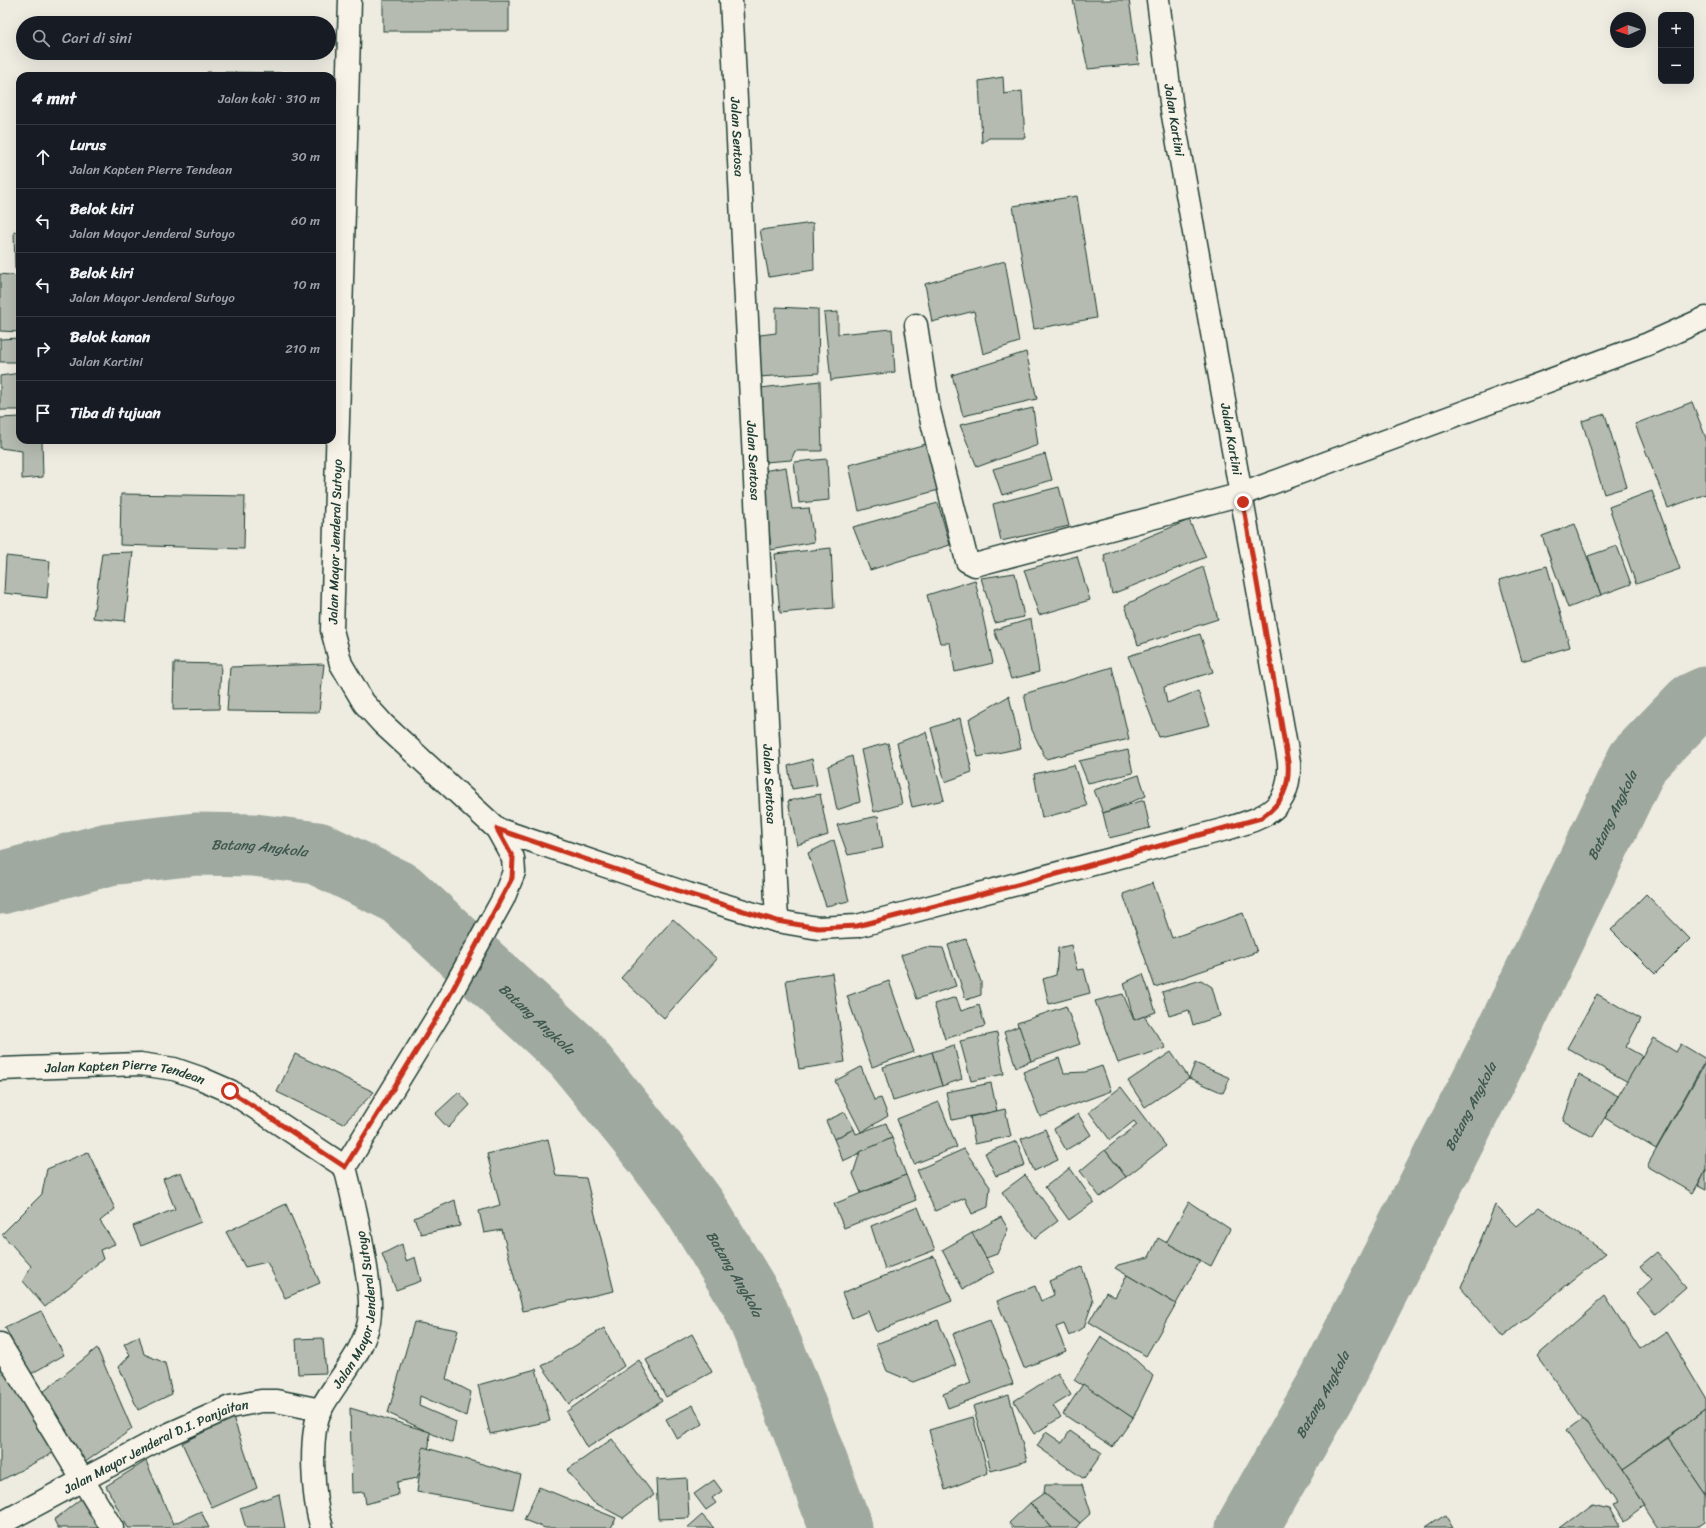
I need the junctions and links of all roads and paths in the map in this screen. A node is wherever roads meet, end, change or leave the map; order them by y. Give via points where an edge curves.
1 (350, 0) edge
2 (731, 0) edge
3 (1158, 0) edge
4 (1706, 318) edge
5 (916, 325) dead end
6 (1242, 494) junction
7 (497, 829) junction
8 (777, 921) junction
9 (0, 1069) edge
10 (345, 1167) junction
11 (0, 1344) edge
12 (321, 1410) junction
13 (82, 1481) junction
14 (0, 1524) edge
15 (112, 1528) edge
16 (322, 1528) edge

1 - 7 street, Jalan Mayor Jenderal Sutoyo via 332,630 341,664 364,703 393,734
2 - 8 street, Jalan Sentosa
3 - 6 street, Jalan Kartini via 1172,110
4 - 6 street via 1648,344
5 - 6 street via 929,410 968,561 972,565
6 - 8 street, Jalan Kartini via 1288,762 1289,775 1284,795 1270,812 1261,818 1226,829 857,926 818,928
7 - 8 street, Jalan Kartini via 688,894
7 - 10 street, Jalan Mayor Jenderal Sutoyo via 513,858 514,865 512,878 503,899 444,1006
9 - 10 street, Jalan Kapten Pierre Tendean via 140,1064 174,1070 230,1091
10 - 12 street, Jalan Mayor Jenderal Sutoyo via 361,1234 370,1307 365,1335 358,1353
11 - 13 street
12 - 13 street, Jalan Mayor Jenderal D.I. Panjaitan via 276,1401 237,1405 165,1436
12 - 16 street, Jalan Mayor Jenderal Sutoyo via 314,1441 313,1471 315,1497
13 - 14 street, Jalan Mayor Jenderal D.I. Panjaitan
13 - 15 street

